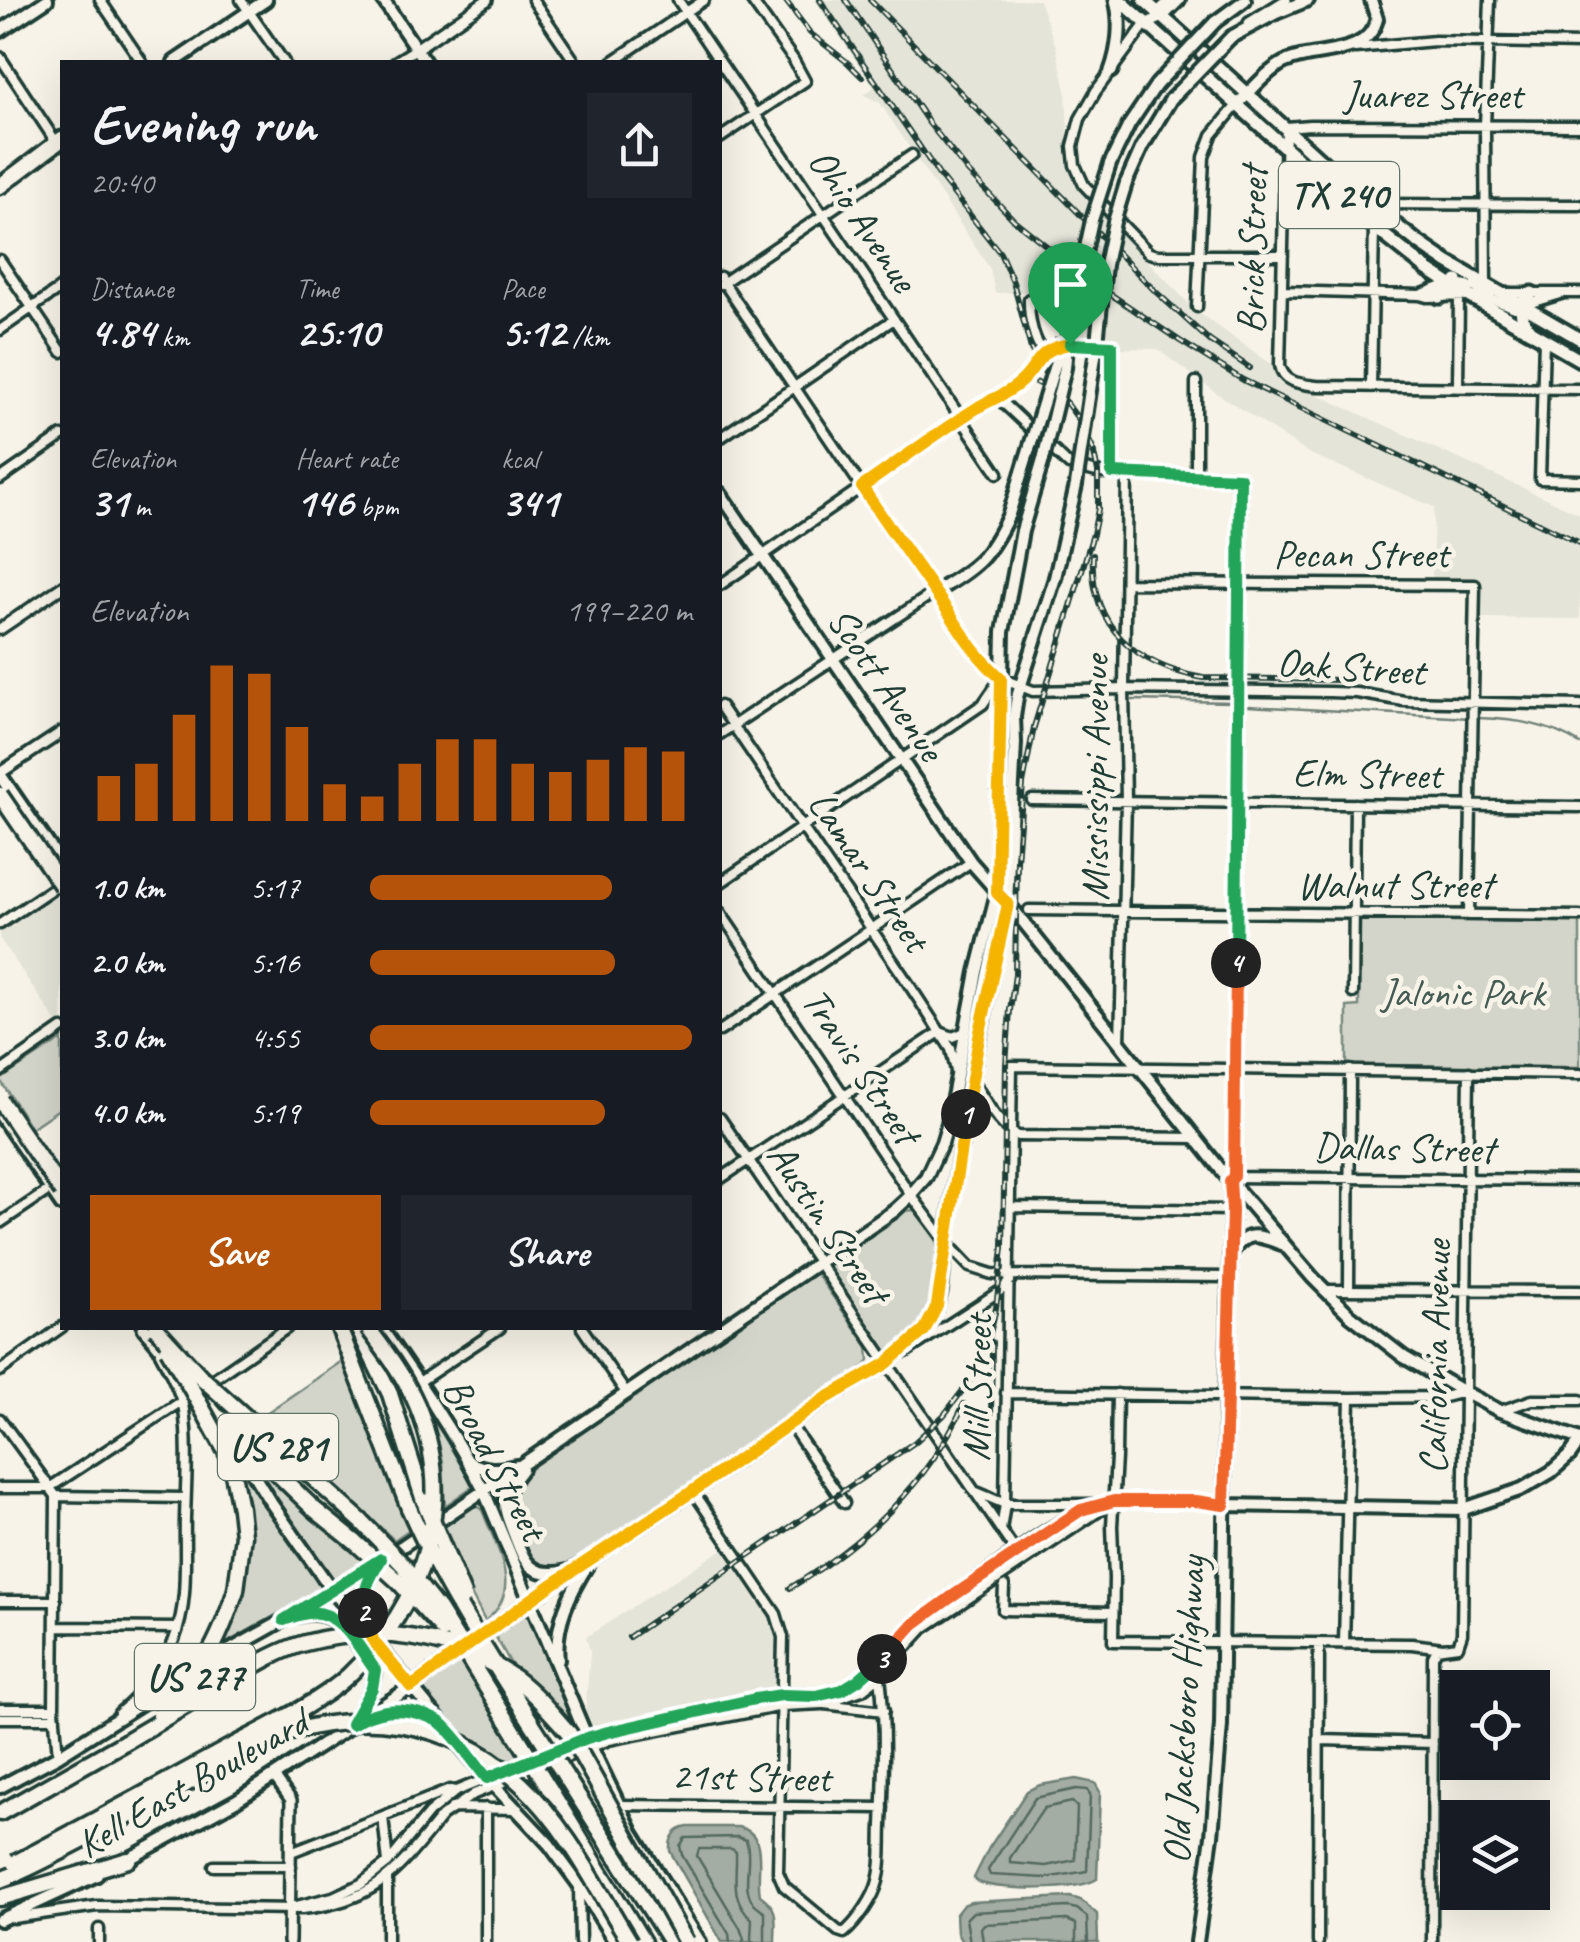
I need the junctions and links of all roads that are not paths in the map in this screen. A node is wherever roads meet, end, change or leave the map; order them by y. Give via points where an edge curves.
1 (47, 0) edge
2 (100, 0) edge
3 (241, 0) edge
4 (266, 0) edge
5 (384, 0) edge
6 (487, 0) edge
7 (532, 0) edge
8 (678, 0) edge
9 (704, 0) edge
10 (751, 0) edge
11 (1118, 0) edge
12 (1144, 0) edge
13 (1170, 0) edge
14 (1179, 0) edge
15 (1245, 0) edge
16 (1286, 0) edge
17 (1308, 0) edge
18 (1371, 0) edge
19 (1490, 0) edge
20 (249, 12) junction
21 (686, 12) junction
22 (1159, 15) junction
23 (1146, 24) junction
24 (0, 32) edge
25 (1231, 37) junction
26 (1488, 42) junction
27 (1580, 44) edge
28 (416, 48) junction
29 (1346, 49) junction
30 (0, 57) edge
31 (141, 60) edge
32 (177, 60) edge
33 (283, 60) edge
34 (398, 60) edge
35 (424, 60) edge
36 (574, 60) edge
37 (615, 60) edge
38 (718, 60) edge
39 (722, 65) edge
40 (1111, 71) junction
41 (1247, 95) junction
42 (1237, 105) junction
43 (755, 114) junction
44 (1486, 126) junction
45 (1580, 126) edge
46 (1286, 128) junction
47 (722, 137) edge
48 (60, 143) edge
49 (1284, 147) junction
50 (912, 155) dead end
51 (0, 178) edge
52 (0, 186) edge
53 (1369, 204) junction
54 (1484, 204) junction
55 (1580, 205) edge
56 (823, 215) junction
57 (1374, 227) junction
58 (1200, 255) junction
59 (1283, 255) junction
60 (0, 260) edge
61 (1447, 262) junction
62 (722, 280) edge
63 (722, 282) edge
64 (1486, 285) junction
65 (60, 288) edge
66 (1458, 289) junction
67 (1282, 291) junction
68 (1499, 293) junction
69 (1532, 293) junction
70 (1564, 293) junction
71 (1580, 293) edge
72 (1372, 294) junction
73 (1420, 294) junction
74 (1440, 297) joint
75 (1029, 299) dead end
76 (1521, 306) junction
77 (32, 308) junction
78 (1198, 308) dead end
79 (894, 319) junction
80 (1070, 325) junction
81 (0, 330) edge
82 (1530, 332) junction
83 (1580, 339) edge
84 (1544, 340) junction
85 (60, 349) edge
86 (1044, 353) junction
87 (1580, 360) edge
88 (1196, 382) dead end
89 (795, 386) junction
90 (1371, 387) junction
91 (1458, 388) junction
92 (1543, 388) junction
93 (1580, 389) edge
94 (997, 398) junction
95 (962, 419) junction
96 (60, 437) edge
97 (722, 437) edge
98 (0, 466) edge
99 (998, 472) dead end
100 (1112, 473) junction
101 (1127, 474) junction
102 (1196, 476) junction
103 (3, 477) edge
104 (1580, 480) edge
105 (862, 487) junction
106 (722, 496) edge
107 (762, 555) junction
108 (1126, 582) junction
109 (1239, 583) junction
110 (722, 584) edge
111 (60, 587) edge
112 (935, 592) junction
113 (0, 629) edge
114 (832, 658) junction
115 (1001, 678) junction
116 (1021, 686) junction
117 (1124, 690) junction
118 (1238, 690) junction
119 (1474, 703) junction
120 (1580, 704) edge
121 (722, 709) edge
122 (733, 725) junction
123 (60, 733) edge
124 (722, 733) edge
125 (901, 760) junction
126 (0, 774) edge
127 (0, 794) edge
128 (1032, 800) dead end
129 (1126, 801) junction
130 (1238, 802) junction
131 (1355, 804) junction
132 (1472, 806) junction
133 (1580, 807) edge
134 (802, 827) junction
135 (971, 862) junction
136 (60, 863) edge
137 (60, 881) edge
138 (722, 882) edge
139 (60, 885) edge
140 (997, 893) junction
141 (1008, 904) junction
142 (1029, 910) dead end
143 (1124, 911) junction
144 (1236, 914) junction
145 (1355, 914) junction
146 (722, 915) edge
147 (1469, 915) junction
148 (1580, 916) edge
149 (0, 924) edge
150 (872, 928) junction
151 (1353, 993) dead end
152 (776, 994) junction
153 (60, 1030) edge
154 (722, 1031) edge
155 (940, 1032) junction
156 (965, 1032) junction
157 (1120, 1043) junction
158 (1140, 1067) junction
159 (1235, 1069) junction
160 (1350, 1070) junction
161 (0, 1072) edge
162 (1469, 1072) junction
163 (1580, 1074) edge
164 (957, 1075) junction
165 (971, 1079) junction
166 (844, 1095) junction
167 (0, 1100) edge
168 (987, 1101) junction
169 (967, 1104) junction
170 (0, 1114) edge
171 (722, 1121) edge
172 (1011, 1133) junction
173 (1196, 1138) junction
174 (749, 1160) junction
175 (722, 1178) edge
176 (1232, 1178) junction
177 (1350, 1178) junction
178 (1467, 1179) junction
179 (1580, 1180) edge
180 (59, 1187) edge
181 (911, 1195) junction
182 (1010, 1208) junction
183 (1232, 1210) junction
184 (0, 1223) edge
185 (946, 1242) junction
186 (1285, 1245) junction
187 (1229, 1256) junction
188 (817, 1263) junction
189 (1228, 1278) junction
190 (1008, 1279) junction
191 (1324, 1290) junction
192 (1350, 1290) junction
193 (1466, 1290) junction
194 (1580, 1291) edge
195 (722, 1324) edge
196 (60, 1328) edge
197 (150, 1330) edge
198 (151, 1330) edge
199 (151, 1330) edge
200 (151, 1330) edge
201 (284, 1330) edge
202 (340, 1330) edge
203 (359, 1330) edge
204 (369, 1330) edge
205 (382, 1330) edge
206 (497, 1330) edge
207 (583, 1330) edge
208 (714, 1330) edge
209 (886, 1364) junction
210 (0, 1371) edge
211 (418, 1382) junction
212 (197, 1390) junction
213 (1464, 1392) junction
214 (626, 1393) junction
215 (1006, 1393) junction
216 (1117, 1394) junction
217 (1226, 1396) junction
218 (1350, 1398) junction
219 (1580, 1400) edge
220 (182, 1401) junction
221 (1500, 1412) junction
222 (220, 1418) junction
223 (0, 1419) edge
224 (790, 1424) junction
225 (1580, 1440) edge
226 (532, 1457) junction
227 (469, 1462) junction
228 (522, 1464) junction
229 (0, 1488) edge
230 (49, 1488) junction
231 (484, 1491) junction
232 (693, 1491) junction
233 (974, 1491) junction
234 (56, 1496) junction
235 (185, 1498) junction
236 (1114, 1501) junction
237 (844, 1503) dead end
238 (1005, 1504) junction
239 (1101, 1504) junction
240 (1224, 1505) junction
241 (1346, 1507) junction
242 (1464, 1508) junction
243 (1001, 1530) junction
244 (1015, 1552) junction
245 (592, 1558) junction
246 (381, 1559) junction
247 (1022, 1561) junction
248 (575, 1569) junction
249 (1004, 1586) dead end
250 (332, 1590) junction
251 (0, 1600) edge
252 (56, 1600) junction
253 (528, 1601) junction
254 (1113, 1612) junction
255 (284, 1620) junction
256 (56, 1627) junction
257 (178, 1628) junction
258 (374, 1642) junction
259 (1222, 1643) junction
260 (1319, 1644) junction
261 (1344, 1644) junction
262 (1443, 1648) junction
263 (464, 1651) junction
264 (559, 1670) junction
265 (880, 1676) junction
266 (481, 1679) junction
267 (411, 1687) junction
268 (510, 1687) junction
269 (782, 1695) junction
270 (822, 1704) junction
271 (782, 1706) junction
272 (0, 1709) edge
273 (884, 1711) junction
274 (54, 1714) junction
275 (369, 1714) junction
276 (0, 1718) edge
277 (440, 1722) junction
278 (352, 1724) junction
279 (1320, 1740) junction
280 (124, 1742) junction
281 (589, 1742) junction
282 (1433, 1743) junction
283 (58, 1756) junction
284 (274, 1776) junction
285 (491, 1781) junction
286 (0, 1787) edge
287 (456, 1791) junction
288 (551, 1792) junction
289 (619, 1805) junction
290 (452, 1808) junction
291 (486, 1808) junction
292 (780, 1808) junction
293 (883, 1808) junction
294 (518, 1809) junction
295 (0, 1813) edge
296 (384, 1816) junction
297 (291, 1852) junction
298 (128, 1860) junction
299 (388, 1863) junction
300 (214, 1866) dead end
301 (291, 1866) junction
302 (17, 1868) junction
303 (0, 1871) edge
304 (388, 1879) junction
305 (0, 1880) edge
306 (579, 1886) junction
307 (0, 1898) edge
308 (290, 1908) junction
309 (597, 1912) junction
310 (2, 1920) edge
311 (580, 1922) junction
312 (99, 1930) dead end
313 (100, 1942) edge
314 (289, 1942) edge
315 (388, 1942) edge
316 (486, 1942) edge
317 (580, 1942) edge
318 (618, 1942) edge
319 (630, 1942) edge
320 (643, 1942) edge
321 (673, 1942) edge
322 (686, 1942) edge
323 (700, 1942) edge
324 (1197, 1942) edge
325 (1318, 1942) edge
326 (1432, 1942) edge

1 - 24 main road
2 - 31 street
3 - 20 street
4 - 20 main road
5 - 28 main road
6 - 28 street
7 - 36 street
8 - 21 street, Ohio Avenue
9 - 21 street
10 - 43 street via 805,80
11 - 23 main road, TX 240
11 - 40 main road
12 - 22 main road, TX 240
13 - 22 street
14 - 22 main road
15 - 80 main road, bridge via 1156,85 1128,125 1092,220
16 - 25 street
17 - 25 main road, Kell East Boulevard
18 - 29 main road via 1375,27
19 - 26 street
20 - 32 main road
20 - 33 street
21 - 37 street
21 - 38 street, Ohio Avenue
22 - 23 main road
22 - 41 main road, TX 240
23 - 40 street
23 - 42 main road, TX 240
25 - 116 main road, Kell East Boulevard, bridge via 1171,98 1126,183 1108,250 1076,485 1056,578
26 - 27 street
26 - 29 street
26 - 44 street
28 - 34 street
28 - 35 main road
29 - 41 main road via 1282,64
30 - 48 street
39 - 43 street, Ohio Avenue
40 - 58 street via 1076,128 1075,164 1084,185 1154,254
41 - 42 main road
41 - 46 main road, TX 240
42 - 49 main road, TX 240
42 - 58 street via 1212,135 1204,157
43 - 47 street
43 - 56 street, Ohio Avenue
44 - 45 street, Juarez Street
44 - 46 street, Juarez Street
44 - 54 street
46 - 49 street, Brick Street
46 - 53 main road, TX 240
48 - 51 main road
48 - 52 highway
49 - 57 main road, TX 240
49 - 59 street, Brick Street
50 - 56 street
53 - 54 street
53 - 61 main road, TX 240
54 - 55 street
54 - 64 street
56 - 62 street
56 - 79 street, Ohio Avenue
57 - 66 main road, TX 240
57 - 72 street
58 - 59 street
58 - 78 street
59 - 67 street, Brick Street
60 - 77 street
61 - 64 main road, TX 240
61 - 66 main road
63 - 89 street
64 - 68 main road, TX 240
65 - 77 street
66 - 68 street
66 - 73 street
66 - 74 main road
66 - 76 street via 1509,308
66 - 82 main road, TX 240
66 - 91 street
67 - 72 street
67 - 90 street, Brick Street via 1282,374 1308,385
68 - 69 street
68 - 76 main road, TX 240
69 - 70 street
69 - 76 main road
70 - 71 street
70 - 76 street
72 - 73 street
72 - 90 street
73 - 74 street
75 - 86 street via 1031,326
76 - 82 main road
76 - 83 main road, TX 240
77 - 81 street
77 - 85 street
79 - 89 street
79 - 95 street, Ohio Avenue
80 - 112 main road, bridge via 996,543
80 - 115 main road, bridge via 1009,594
82 - 84 main road, TX 240
84 - 87 main road, TX 240
84 - 92 street
86 - 94 street via 1016,387
86 - 100 street via 1070,344 1112,346
88 - 102 street
89 - 97 street
89 - 105 street
90 - 91 street
91 - 92 street
92 - 93 street
92 - 104 street via 1540,480
94 - 95 street
94 - 100 street via 1064,463
95 - 99 street, Ohio Avenue
95 - 105 street
96 - 103 street
98 - 103 street
100 - 101 street
101 - 102 street
101 - 108 street, Mississippi Avenue
102 - 109 street via 1240,478
105 - 107 street
105 - 112 street
106 - 107 main road, Scott Avenue
107 - 110 street
107 - 114 main road, Scott Avenue
108 - 109 street, Pecan Street
108 - 117 street, Mississippi Avenue
109 - 118 street
109 - 119 street, Pecan Street via 1475,585
111 - 113 street
112 - 114 street
112 - 115 street via 965,641
114 - 122 street
114 - 125 main road, Scott Avenue
115 - 116 street, Oak Street
115 - 125 street via 983,704
115 - 140 main road
116 - 117 street, Oak Street via 1046,692
116 - 141 main road, Kell East Boulevard via 1014,717
117 - 118 street, Oak Street
117 - 129 street, Mississippi Avenue
118 - 119 street, Oak Street
118 - 130 street
119 - 120 street, Oak Street
119 - 132 street
121 - 122 street, Lamar Street
122 - 124 street
122 - 134 street, Lamar Street
123 - 126 street
125 - 134 street
125 - 135 main road, Scott Avenue
126 - 136 main road
127 - 137 highway, bridge
128 - 129 street, Elm Street
129 - 130 street, Elm Street
129 - 143 street, Mississippi Avenue
130 - 131 street, Elm Street
130 - 144 street
131 - 132 street, Elm Street
131 - 145 street
132 - 133 street, Elm Street
132 - 147 street
134 - 138 street
134 - 150 street, Lamar Street
135 - 140 main road, Scott Avenue
135 - 150 street
139 - 149 street
140 - 141 main road, Scott Avenue
140 - 156 main road
141 - 157 main road, Scott Avenue
141 - 165 main road, Kell East Boulevard
142 - 143 street, Walnut Street
143 - 144 street, Walnut Street
143 - 157 street, Mississippi Avenue
144 - 145 street, Walnut Street
144 - 159 street
145 - 147 street, Walnut Street
145 - 151 street
146 - 152 street, Travis Street
147 - 148 street, Walnut Street
150 - 152 street
150 - 155 street, Lamar Street
152 - 154 street
152 - 166 street, Travis Street
153 - 161 street
155 - 156 street
155 - 164 street, Lamar Street
155 - 166 street
156 - 164 main road
157 - 158 main road, Scott Avenue
158 - 159 street
158 - 172 street, Mill Street via 1012,1066
158 - 173 main road, Scott Avenue
159 - 160 street
159 - 176 street
160 - 162 street
160 - 177 street
162 - 163 street
162 - 178 street, California Avenue
164 - 181 main road via 942,1143
165 - 168 street
165 - 169 main road, Kell East Boulevard
166 - 174 street
166 - 181 street, Travis Street
167 - 180 highway, bridge
168 - 169 street
168 - 172 street
169 - 185 main road, Kell East Boulevard
170 - 180 main road
171 - 174 street, Austin Street
172 - 173 street
172 - 182 street, Mill Street
173 - 176 main road, Scott Avenue
174 - 175 street
174 - 188 street, Austin Street
176 - 177 street, Dallas Street
176 - 183 main road, Old Jacksboro Highway
176 - 186 main road, Scott Avenue
177 - 178 street, Dallas Street
177 - 192 street
178 - 179 street, Dallas Street
178 - 193 street, California Avenue
180 - 184 street
181 - 185 street, Travis Street
181 - 188 main road
182 - 183 street
182 - 190 street, Mill Street
183 - 187 main road, Old Jacksboro Highway
185 - 190 street, Travis Street via 970,1267
185 - 209 main road, Kell East Boulevard via 930,1320
186 - 187 main road via 1254,1235 1241,1239
186 - 191 main road, Scott Avenue
187 - 189 main road, Old Jacksboro Highway
188 - 195 main road
188 - 209 street, Austin Street
189 - 190 street
189 - 217 main road, Old Jacksboro Highway
190 - 209 street via 1000,1291
190 - 215 street, Mill Street
191 - 192 street
191 - 213 main road, Scott Avenue via 1376,1336
192 - 193 street
193 - 194 street
193 - 213 street, California Avenue
196 - 210 street
197 - 220 street
198 - 212 main road
199 - 280 highway, US 277, bridge via 230,1458 243,1535 236,1590 217,1642 184,1692
200 - 263 highway, US 281, bridge via 403,1564
201 - 212 street
202 - 268 highway, US 281, bridge via 425,1545
203 - 268 highway, bridge via 390,1394 463,1596
204 - 302 highway, US 277, bridge via 417,1405 434,1502 422,1570 387,1633 345,1678 295,1712
205 - 211 main road, Broad Street
206 - 211 street
207 - 214 street
208 - 214 main road
209 - 224 main road, Kell East Boulevard
209 - 233 street, Austin Street
211 - 227 main road, Broad Street
212 - 220 street
212 - 222 main road
213 - 218 street
213 - 221 main road, Scott Avenue
213 - 242 street, California Avenue
214 - 226 main road
215 - 216 street
215 - 238 street, Mill Street
216 - 217 street
216 - 236 street
217 - 218 street
217 - 240 main road, Old Jacksboro Highway
218 - 241 street
219 - 221 street via 1532,1400
220 - 230 street
220 - 235 street
221 - 225 main road, Scott Avenue
222 - 250 main road
222 - 266 highway, bridge via 398,1582
223 - 230 street
224 - 232 main road, Kell East Boulevard
224 - 237 street
225 - 242 main road via 1550,1472 1522,1489
226 - 228 main road
226 - 248 main road via 504,1501 524,1560 545,1573
227 - 228 main road via 502,1470
227 - 231 main road, Broad Street
228 - 231 main road
229 - 230 street
230 - 234 street
231 - 246 main road
231 - 253 main road, Broad Street
232 - 245 main road, Kell East Boulevard
232 - 269 street via 779,1620
233 - 238 street
233 - 243 street, Austin Street
234 - 235 street
234 - 252 street
235 - 257 street
236 - 239 street
236 - 240 street
236 - 247 street
236 - 254 street
238 - 239 street
238 - 243 street, Mill Street
239 - 244 street
240 - 241 main road
240 - 259 main road, Old Jacksboro Highway
241 - 242 main road
241 - 261 street
242 - 262 street, California Avenue via 1462,1634 1452,1648
243 - 244 street, Austin Street
244 - 247 street, Austin Street
244 - 269 street via 914,1624 876,1666 842,1690
245 - 248 main road, Kell East Boulevard
245 - 264 main road via 564,1611
246 - 250 main road
246 - 258 main road via 364,1594
247 - 265 street via 924,1628
248 - 253 main road, Kell East Boulevard
249 - 254 street via 1003,1610
250 - 255 main road
250 - 258 main road
251 - 252 street
252 - 256 street
253 - 264 main road, Broad Street
253 - 267 main road, Kell East Boulevard
254 - 259 street via 1113,1642
255 - 278 main road via 331,1616 375,1670
255 - 283 main road
256 - 257 street
256 - 274 street
257 - 283 street via 141,1694
258 - 267 main road
259 - 260 street
259 - 324 main road, Old Jacksboro Highway via 1218,1775
260 - 261 street
260 - 279 street
261 - 262 street
262 - 282 street via 1433,1657
263 - 266 highway, US 281, bridge
263 - 280 highway, bridge via 396,1634 302,1644
263 - 322 highway, bridge via 516,1679 569,1734
264 - 281 main road, Broad Street
265 - 270 street
265 - 273 street
266 - 288 highway, US 281, bridge
267 - 275 main road, Kell East Boulevard
267 - 277 main road
268 - 321 highway, US 281, bridge
269 - 271 street
269 - 281 street
270 - 271 street
270 - 273 street
271 - 281 street
271 - 292 street
272 - 274 street
273 - 293 street
274 - 276 street
274 - 283 street
275 - 277 main road via 396,1709
275 - 278 main road, Kell East Boulevard
277 - 285 main road
278 - 284 main road, Kell East Boulevard
279 - 282 street
279 - 325 street
280 - 295 highway
281 - 285 street
281 - 289 main road, Broad Street
282 - 326 street
283 - 286 main road
284 - 297 street via 291,1800
284 - 298 main road, Kell East Boulevard
285 - 287 street
285 - 290 street
285 - 294 main road
287 - 296 street
287 - 299 street
288 - 318 highway
288 - 320 highway, US 281
289 - 292 street, 21st Street
289 - 323 main road, Broad Street
290 - 291 street
290 - 304 street
291 - 294 street
291 - 316 street
292 - 293 street, 21st Street
292 - 293 street via 780,1880 844,1933 879,1880
294 - 306 main road
296 - 297 street
296 - 299 street
297 - 301 street
298 - 307 highway
298 - 310 main road, Kell East Boulevard
299 - 308 street via 333,1897
300 - 301 street
301 - 308 street
302 - 303 highway, US 277
302 - 305 highway
302 - 319 highway, bridge via 74,1846 264,1741 312,1726 408,1724 487,1756 524,1786 559,1827
304 - 308 street via 330,1907
304 - 315 street
306 - 309 main road
306 - 311 street
308 - 310 street via 98,1906
308 - 314 street
309 - 311 street via 585,1913
309 - 318 main road
311 - 317 street
312 - 313 street

